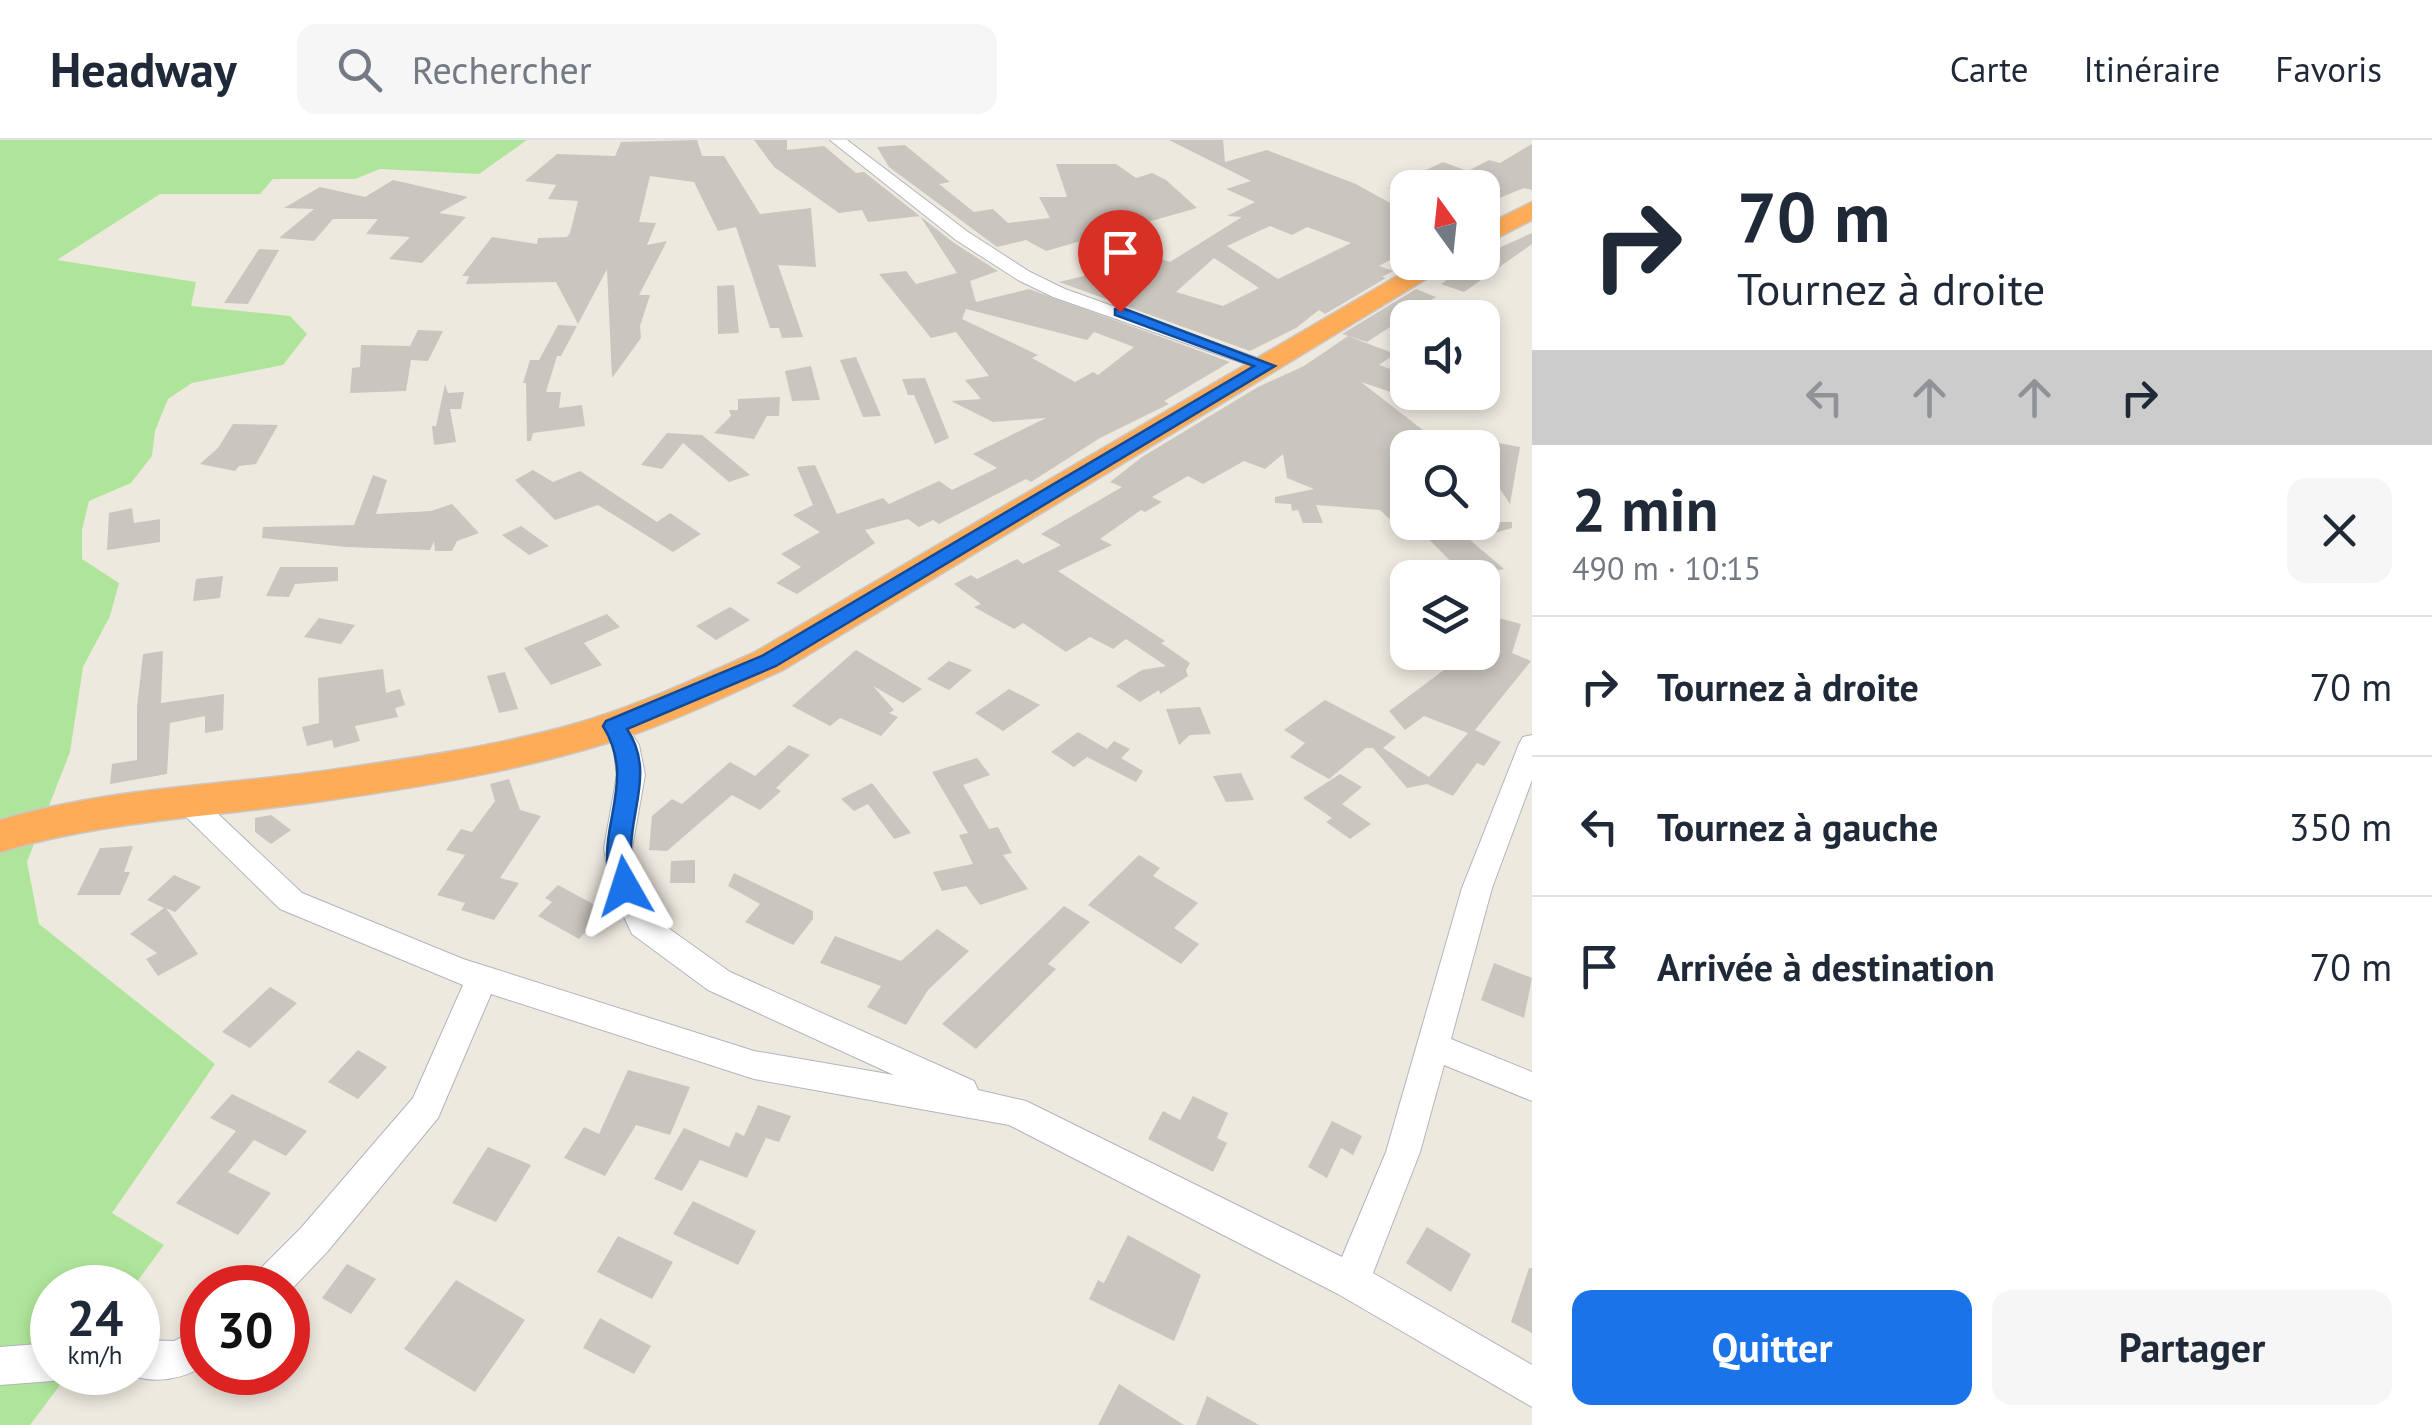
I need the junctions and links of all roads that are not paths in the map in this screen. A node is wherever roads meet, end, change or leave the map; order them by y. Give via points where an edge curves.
1 (838, 140) edge
2 (1532, 210) edge
3 (1500, 228) edge
4 (1411, 280) edge
5 (1267, 366) junction
6 (614, 726) junction
7 (1532, 744) edge
8 (188, 802) junction
9 (0, 836) edge
10 (482, 978) junction
11 (1434, 1047) junction
12 (1532, 1086) edge
13 (1014, 1111) junction
14 (290, 1265) edge
15 (1351, 1281) junction
16 (30, 1364) edge
17 (0, 1366) edge
18 (1532, 1387) edge

1 - 5 street via 1024,276
2 - 3 highway
4 - 5 highway
5 - 6 highway via 769,661
6 - 8 highway via 478,760
6 - 13 street via 626,745 631,775 618,848 625,886 644,926 719,980
7 - 11 street via 1477,888
8 - 9 highway
8 - 10 street via 292,901
10 - 13 street via 754,1065
10 - 14 street via 426,1108
11 - 12 street
11 - 15 street via 1403,1152
13 - 15 street
15 - 18 street
16 - 17 street

